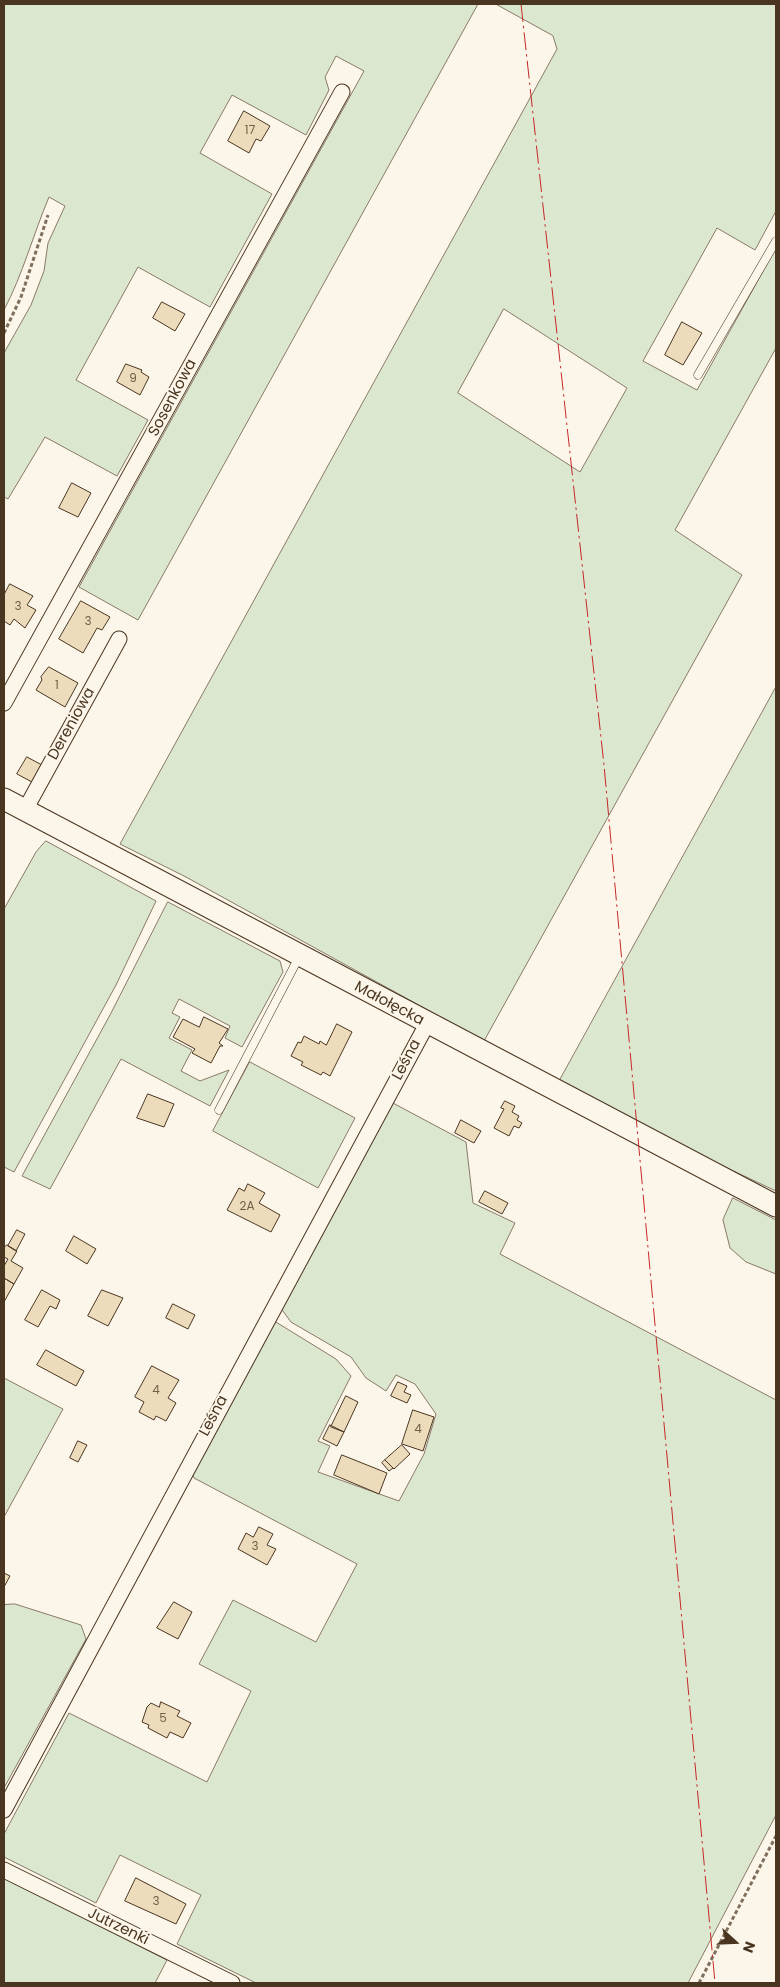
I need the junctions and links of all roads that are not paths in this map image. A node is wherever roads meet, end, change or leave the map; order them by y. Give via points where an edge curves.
1 (342, 92) dead end
2 (776, 241) edge
3 (698, 375) dead end
4 (119, 639) dead end
5 (4, 704) edge
6 (4, 799) edge
7 (25, 810) junction
8 (300, 956) junction
9 (427, 1024) junction
10 (219, 1110) dead end
11 (776, 1206) edge
12 (4, 1810) edge
13 (4, 1870) edge
14 (232, 1983) edge

1 - 5 street, Sosenkowa
2 - 3 lane
4 - 7 street, Dereniowa
6 - 7 street, Małołęcka
7 - 8 street, Małołęcka
8 - 9 street, Małołęcka
8 - 10 lane
9 - 11 street, Małołęcka
9 - 12 street, Leśna
13 - 14 street, Jutrzenki

